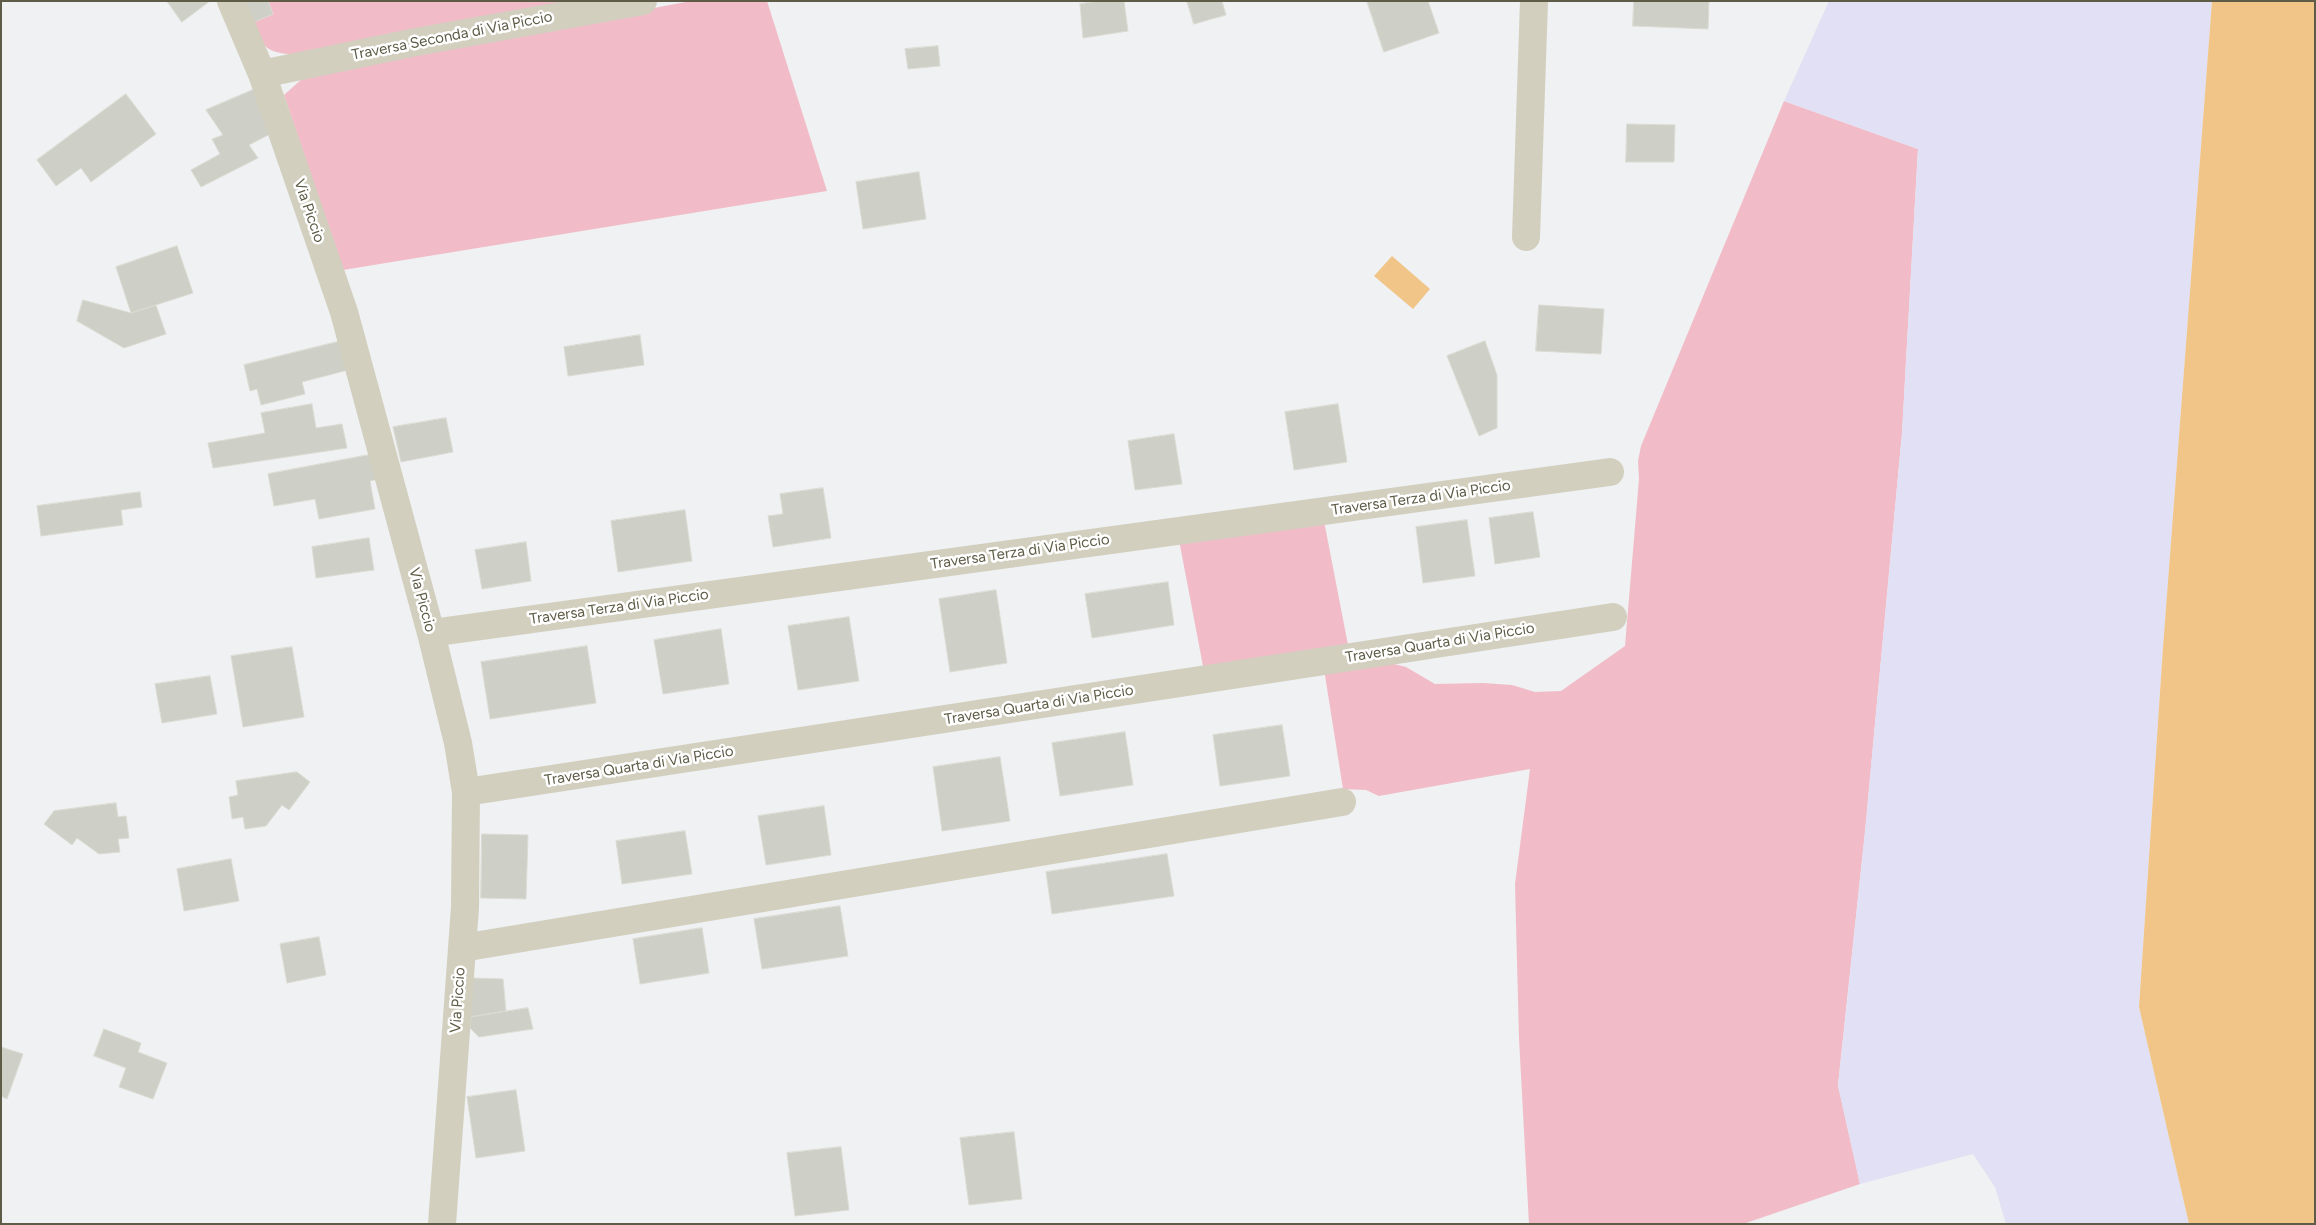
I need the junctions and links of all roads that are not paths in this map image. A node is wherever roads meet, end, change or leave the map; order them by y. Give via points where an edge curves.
1 (231, 1) edge
2 (643, 1) edge
3 (1534, 1) edge
4 (262, 74) junction
5 (1526, 237) dead end
6 (1610, 472) dead end
7 (1613, 617) dead end
8 (431, 633) junction
9 (466, 792) junction
10 (1342, 802) dead end
11 (462, 948) junction
12 (445, 1223) edge

1 - 4 street, Via Piccio
2 - 4 street, Traversa Seconda di Via Piccio
3 - 5 street
4 - 8 street, Via Piccio via 344,312
6 - 8 street, Traversa Terza di Via Piccio
7 - 9 street, Traversa Quarta di Via Piccio
8 - 9 street, Via Piccio via 458,742
9 - 11 street, Via Piccio
10 - 11 street
11 - 12 street, Via Piccio

